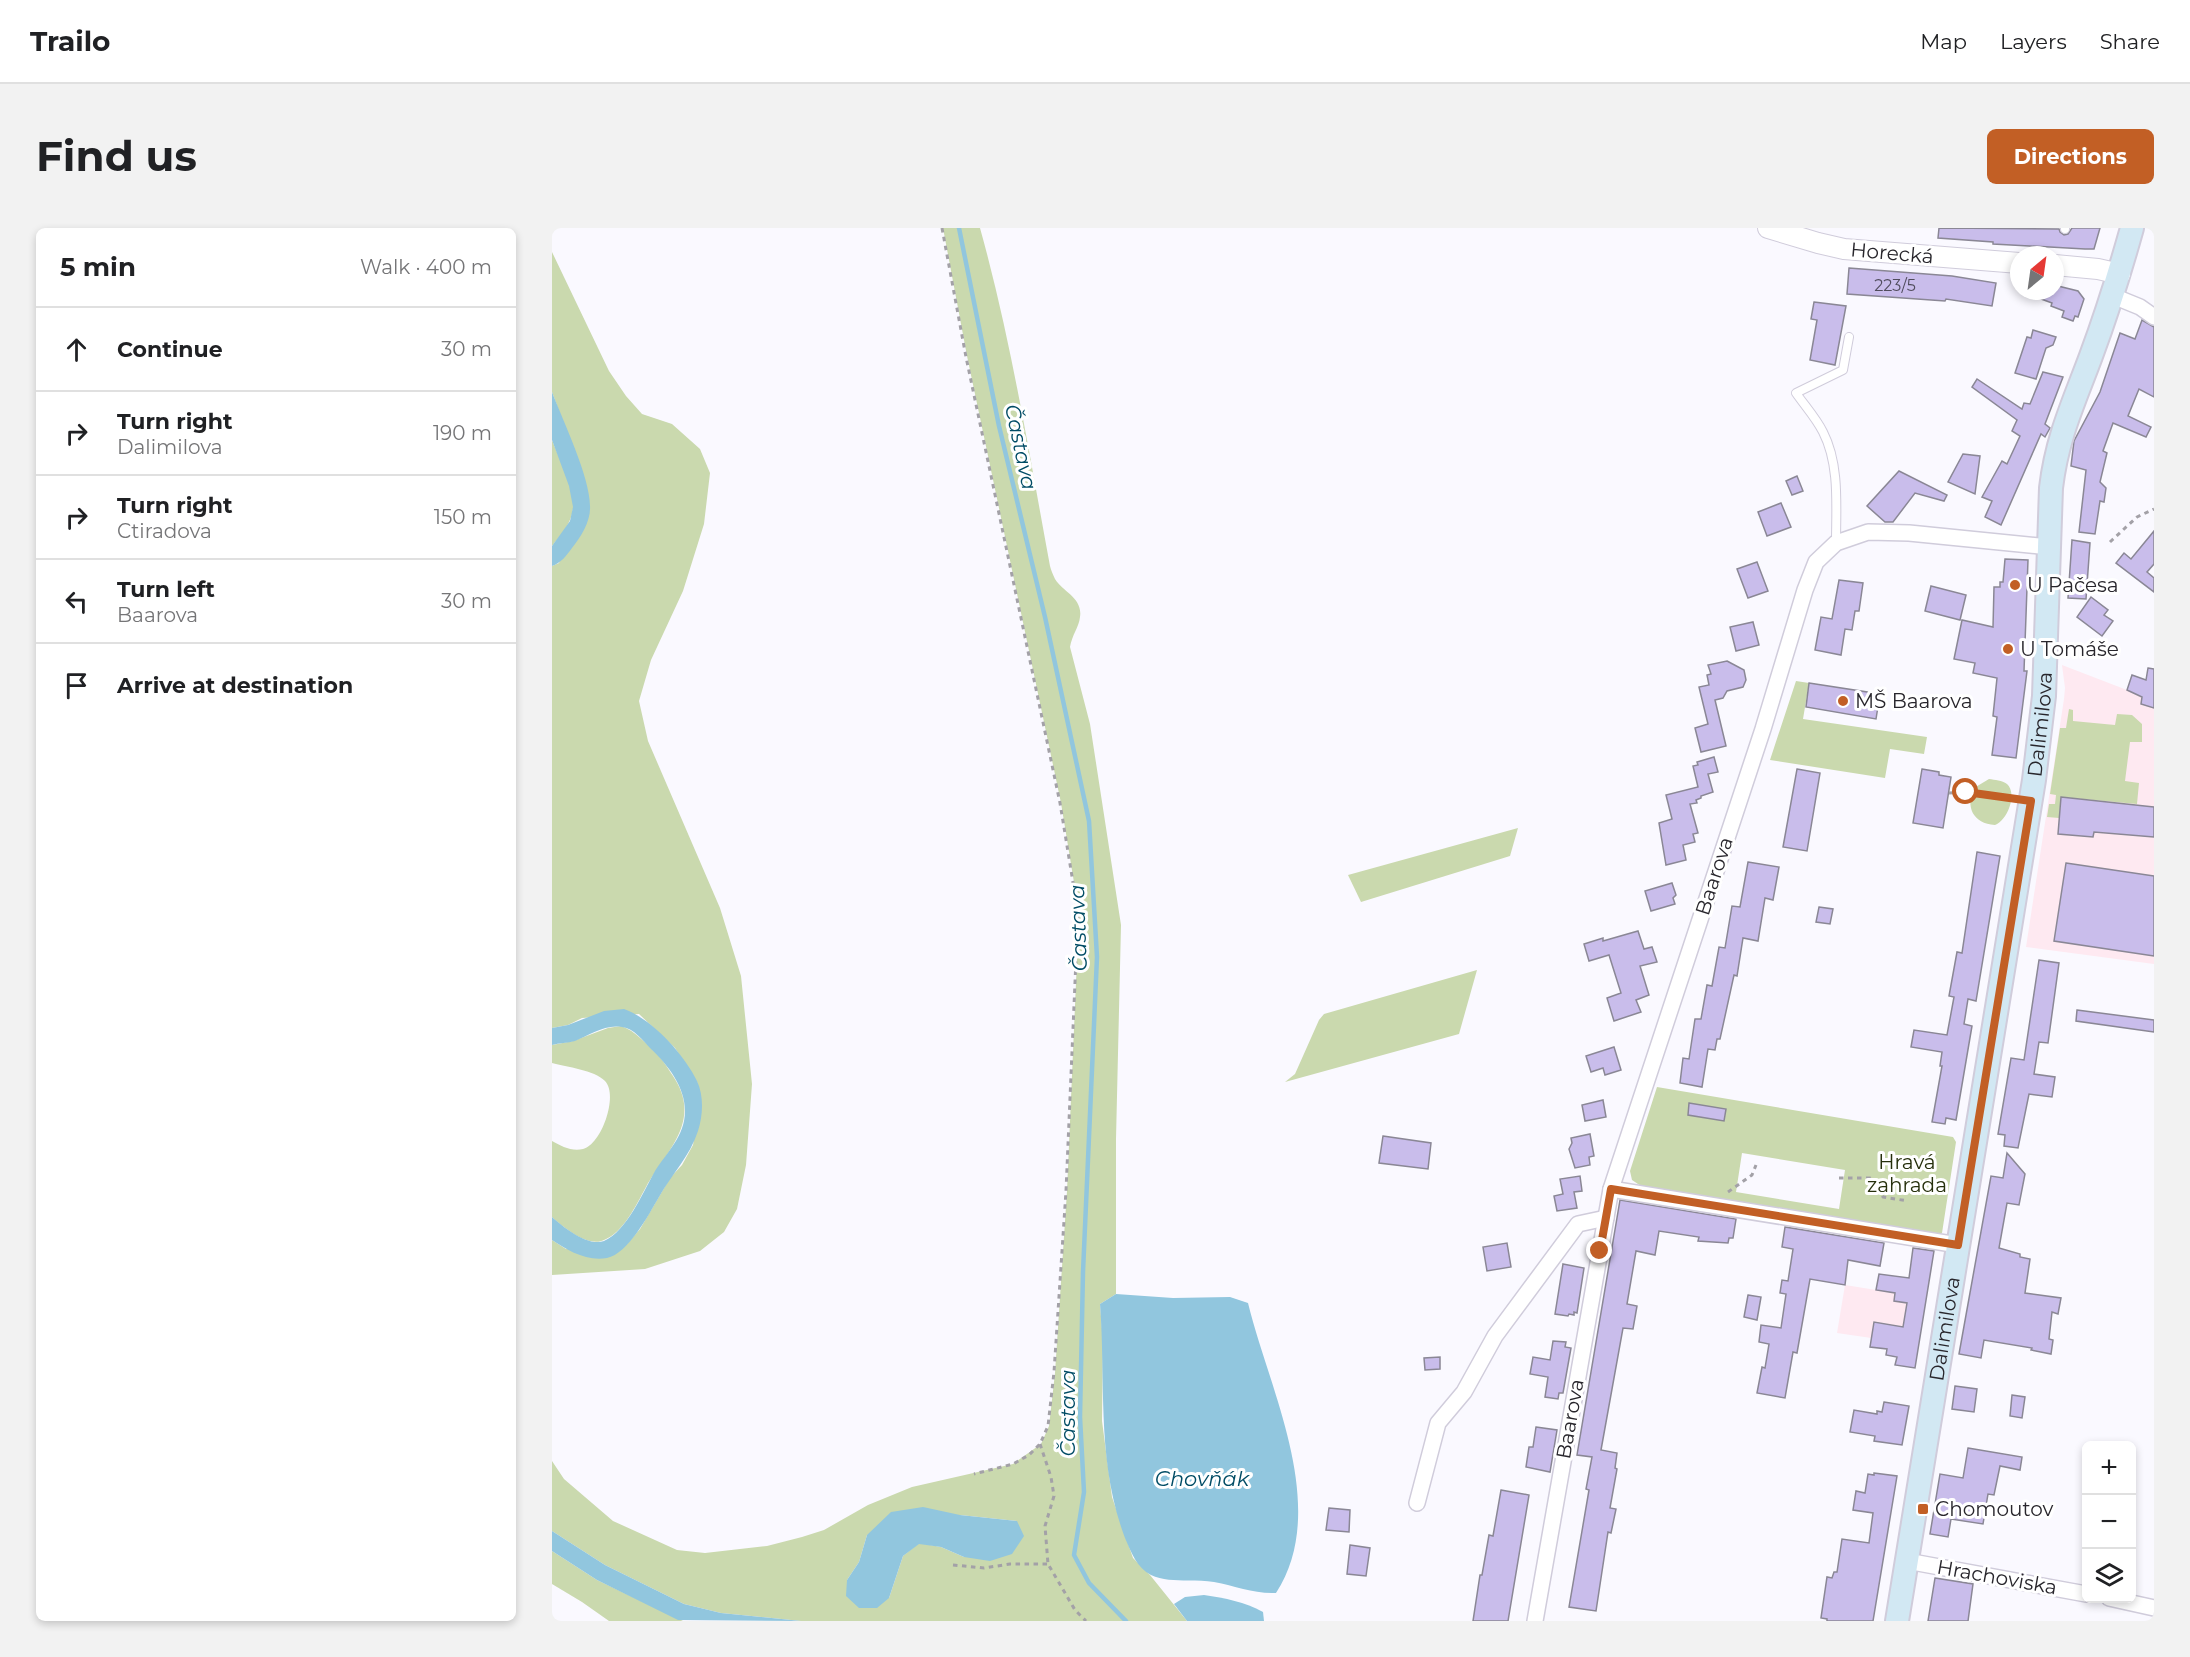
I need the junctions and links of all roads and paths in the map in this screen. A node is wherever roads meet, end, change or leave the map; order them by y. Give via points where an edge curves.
1 (942, 228) edge
2 (1768, 228) edge
3 (2132, 228) edge
4 (2010, 262) edge
5 (2064, 266) edge
6 (2120, 274) junction
7 (2113, 296) junction
8 (2154, 316) edge
9 (1849, 337) dead end
10 (2154, 509) edge
11 (2110, 542) dead end
12 (1836, 543) junction
13 (2049, 548) junction
14 (1949, 793) dead end
15 (2031, 801) junction
16 (1756, 1165) dead end
17 (1839, 1178) dead end
18 (1611, 1189) junction
19 (1908, 1201) dead end
20 (1713, 1205) junction
21 (1606, 1218) junction
22 (1958, 1245) junction
23 (1040, 1444) junction
24 (974, 1474) dead end
25 (1417, 1503) dead end
26 (1907, 1561) junction
27 (1048, 1564) junction
28 (953, 1565) dead end
29 (2082, 1593) edge
30 (2129, 1603) edge
31 (2154, 1608) edge
32 (1086, 1621) edge
33 (1534, 1621) edge
34 (1897, 1621) edge

1 - 23 path via 1060,803 1078,914 1055,1363 1048,1426
2 - 4 street, Horecká via 1844,249
3 - 6 main road, Dalimilova
5 - 6 street
6 - 7 main road, Dalimilova
7 - 8 street
7 - 13 main road, Dalimilova via 2058,446 2051,488
9 - 12 lane via 1843,370 1796,393 1823,432 1832,458
10 - 11 path via 2137,517
12 - 13 street, Baarova via 1868,532
12 - 18 street, Baarova via 1816,562 1805,590
13 - 15 main road, Dalimilova via 2044,696
14 - 15 path
15 - 22 main road, Dalimilova
16 - 20 path via 1752,1175
17 - 19 path via 1870,1178 1878,1183 1884,1197
18 - 20 street
18 - 21 street, Baarova
20 - 22 street
21 - 25 street via 1578,1224 1495,1336 1464,1392 1438,1423
21 - 33 street, Baarova
22 - 26 main road, Dalimilova
23 - 24 path via 1013,1464
23 - 27 path via 1054,1496 1045,1526
26 - 29 street, Hrachoviska
26 - 34 main road, Dalimilova
27 - 28 path via 984,1568
27 - 32 path via 1075,1610
30 - 31 street

